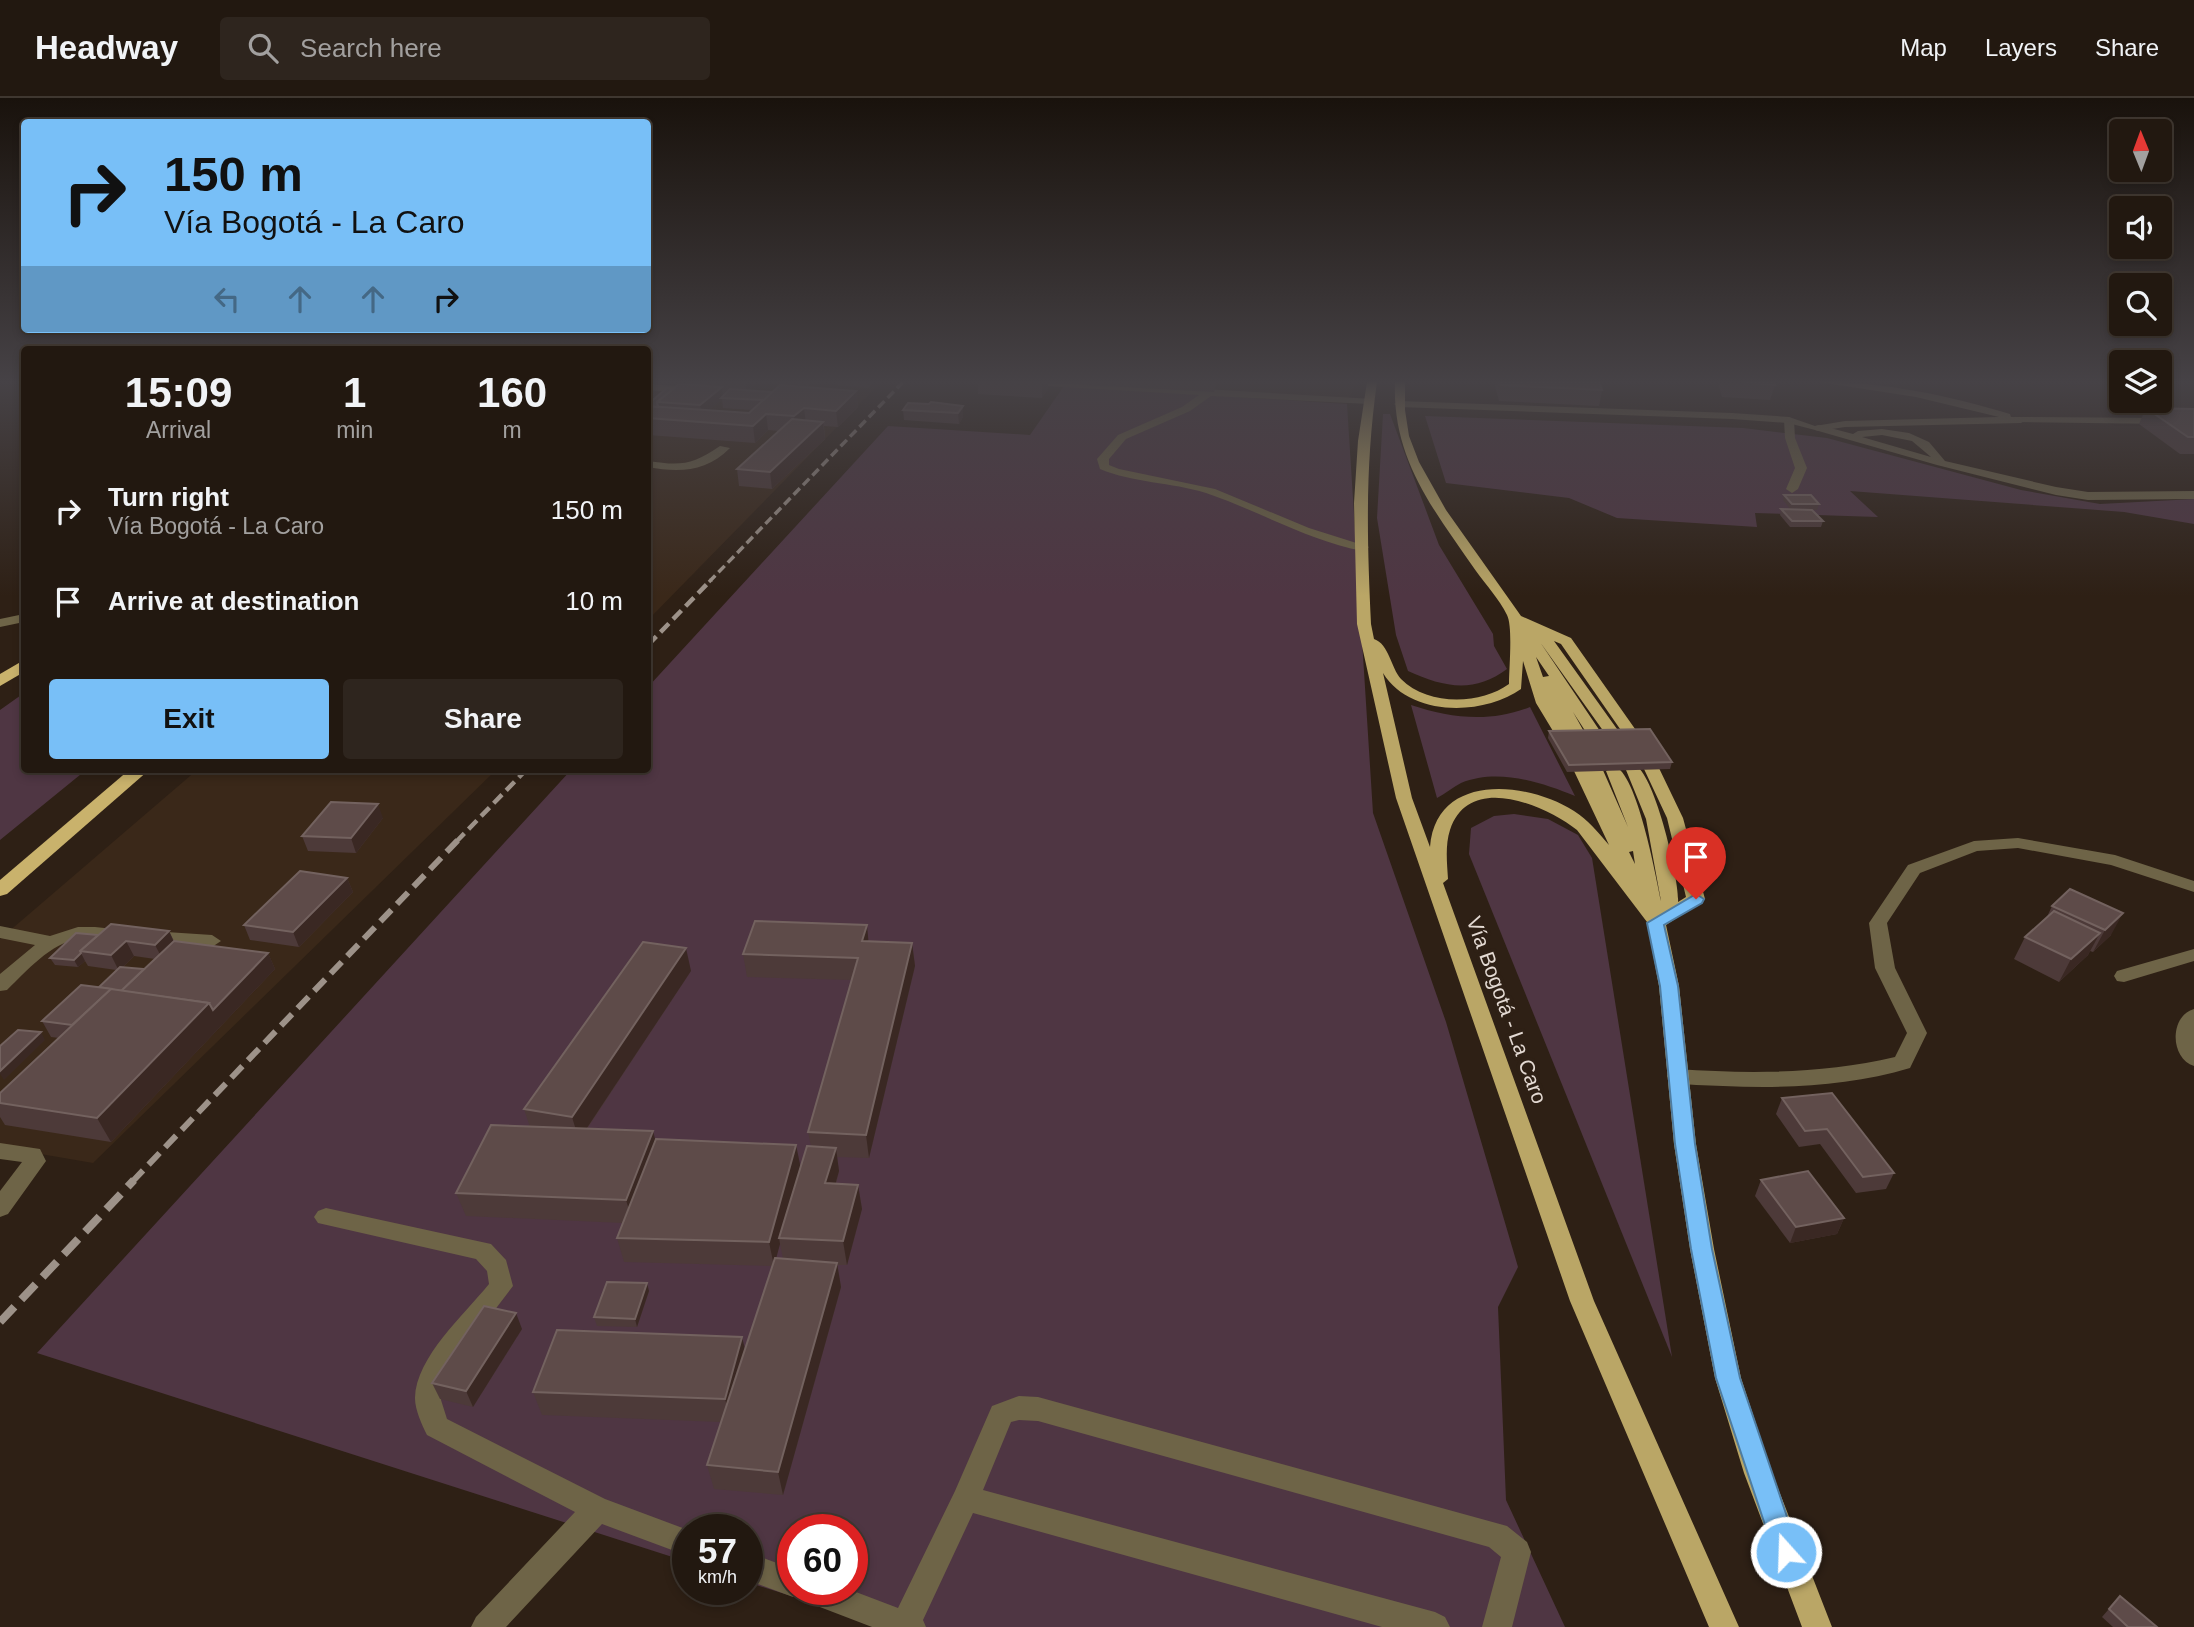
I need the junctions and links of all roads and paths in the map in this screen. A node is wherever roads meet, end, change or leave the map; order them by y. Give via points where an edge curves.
1 (717, 453) edge
2 (1108, 453) edge
3 (1364, 453) edge
4 (1411, 453) edge
5 (1797, 453) edge
6 (1907, 453) edge
7 (651, 464) edge
8 (1792, 489) dead end
9 (2194, 495) edge
10 (1363, 547) junction
11 (1515, 618) junction
12 (21, 619) edge
13 (0, 623) edge
14 (1364, 624) junction
15 (21, 666) edge
16 (0, 681) edge
17 (1614, 736) edge
18 (1632, 736) edge
19 (1596, 737) edge
20 (1572, 738) edge
21 (1589, 771) edge
22 (1614, 771) edge
23 (136, 773) edge
24 (2194, 887) edge
25 (0, 890) edge
26 (1439, 897) junction
27 (1655, 923) junction
28 (0, 932) edge
29 (212, 941) dead end
30 (52, 942) junction
31 (2194, 955) edge
32 (2123, 976) dead end
33 (0, 985) edge
34 (2194, 1016) edge
35 (2194, 1059) edge
36 (1676, 1076) junction
37 (0, 1151) edge
38 (0, 1208) edge
39 (326, 1217) dead end
40 (966, 1498) junction
41 (597, 1509) junction
42 (672, 1537) edge
43 (852, 1605) edge
44 (908, 1626) edge
45 (486, 1627) edge
46 (1435, 1627) edge
47 (1497, 1627) edge
48 (1724, 1627) edge
49 (1817, 1627) edge

1 - 7 street via 699,466 685,469
2 - 10 street via 1104,467 1208,490 1313,533
3 - 10 main road, Vía Bogotá - La Caro via 1360,503
4 - 11 main road via 1430,495
5 - 8 street via 1801,468
6 - 9 street via 2088,496
10 - 14 main road, Vía Bogotá - La Caro
11 - 14 main road via 1516,686 1499,697 1468,704 1430,699 1404,689 1394,680
11 - 17 main road via 1547,641
11 - 18 main road via 1566,641
11 - 19 main road
11 - 20 main road via 1544,703
12 - 13 street
14 - 26 main road, Vía Bogotá - La Caro via 1404,798
15 - 16 highway
21 - 27 main road
22 - 27 main road via 1635,820
23 - 25 highway
24 - 36 street via 2115,860 2018,843 1974,846 1914,869 1878,923 1885,968 1917,1033 1903,1063 1864,1073 1737,1081
26 - 27 main road via 1438,841 1444,822 1469,798 1508,794 1554,806 1585,828
26 - 48 main road, Vía Bogotá - La Caro via 1582,1301
27 - 27 main road via 1696,899 1675,818 1643,770 1670,900
27 - 36 main road via 1669,986
28 - 30 street
29 - 30 street via 79,933
30 - 33 street
31 - 32 street
34 - 35 street via 2186,1027 2188,1053
36 - 49 main road via 1702,1249 1728,1378 1758,1473
37 - 38 street via 35,1157
39 - 41 street via 483,1251 498,1267 501,1286 433,1371 428,1400 436,1427
40 - 44 street
40 - 46 street
40 - 47 street via 1002,1414 1019,1408 1038,1409 1497,1536 1517,1552
41 - 42 street
41 - 45 street
43 - 44 street

